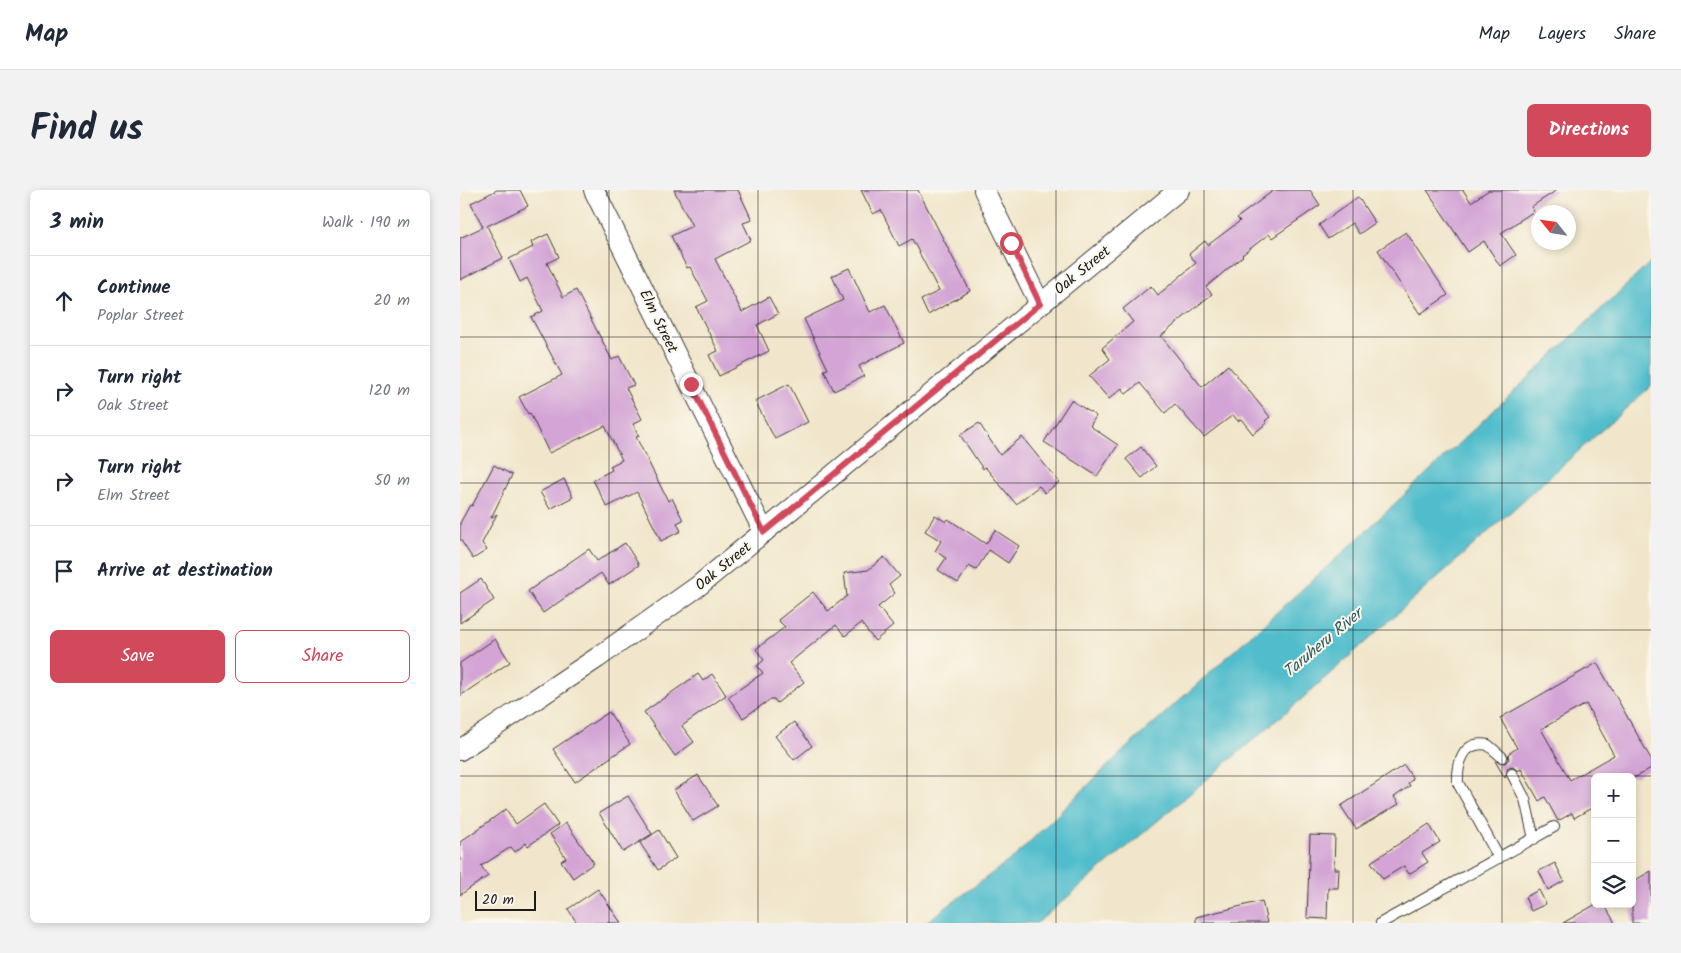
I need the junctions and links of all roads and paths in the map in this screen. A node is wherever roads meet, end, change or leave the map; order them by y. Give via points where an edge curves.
1 (594, 190) edge
2 (984, 190) edge
3 (1179, 190) edge
4 (1040, 304) junction
5 (764, 532) junction
6 (460, 750) edge
7 (1502, 757) dead end
8 (1512, 774) dead end
9 (1554, 827) dead end
10 (1534, 839) junction
11 (1499, 858) junction
12 (1380, 923) edge

1 - 5 street, Elm Street
2 - 4 street
3 - 4 street, Oak Street
4 - 5 street, Oak Street
5 - 6 street, Oak Street via 697,587
7 - 11 lane via 1488,745 1472,746 1462,755 1458,774 1458,783
8 - 10 lane via 1525,799
9 - 10 lane
10 - 11 lane
11 - 12 lane

